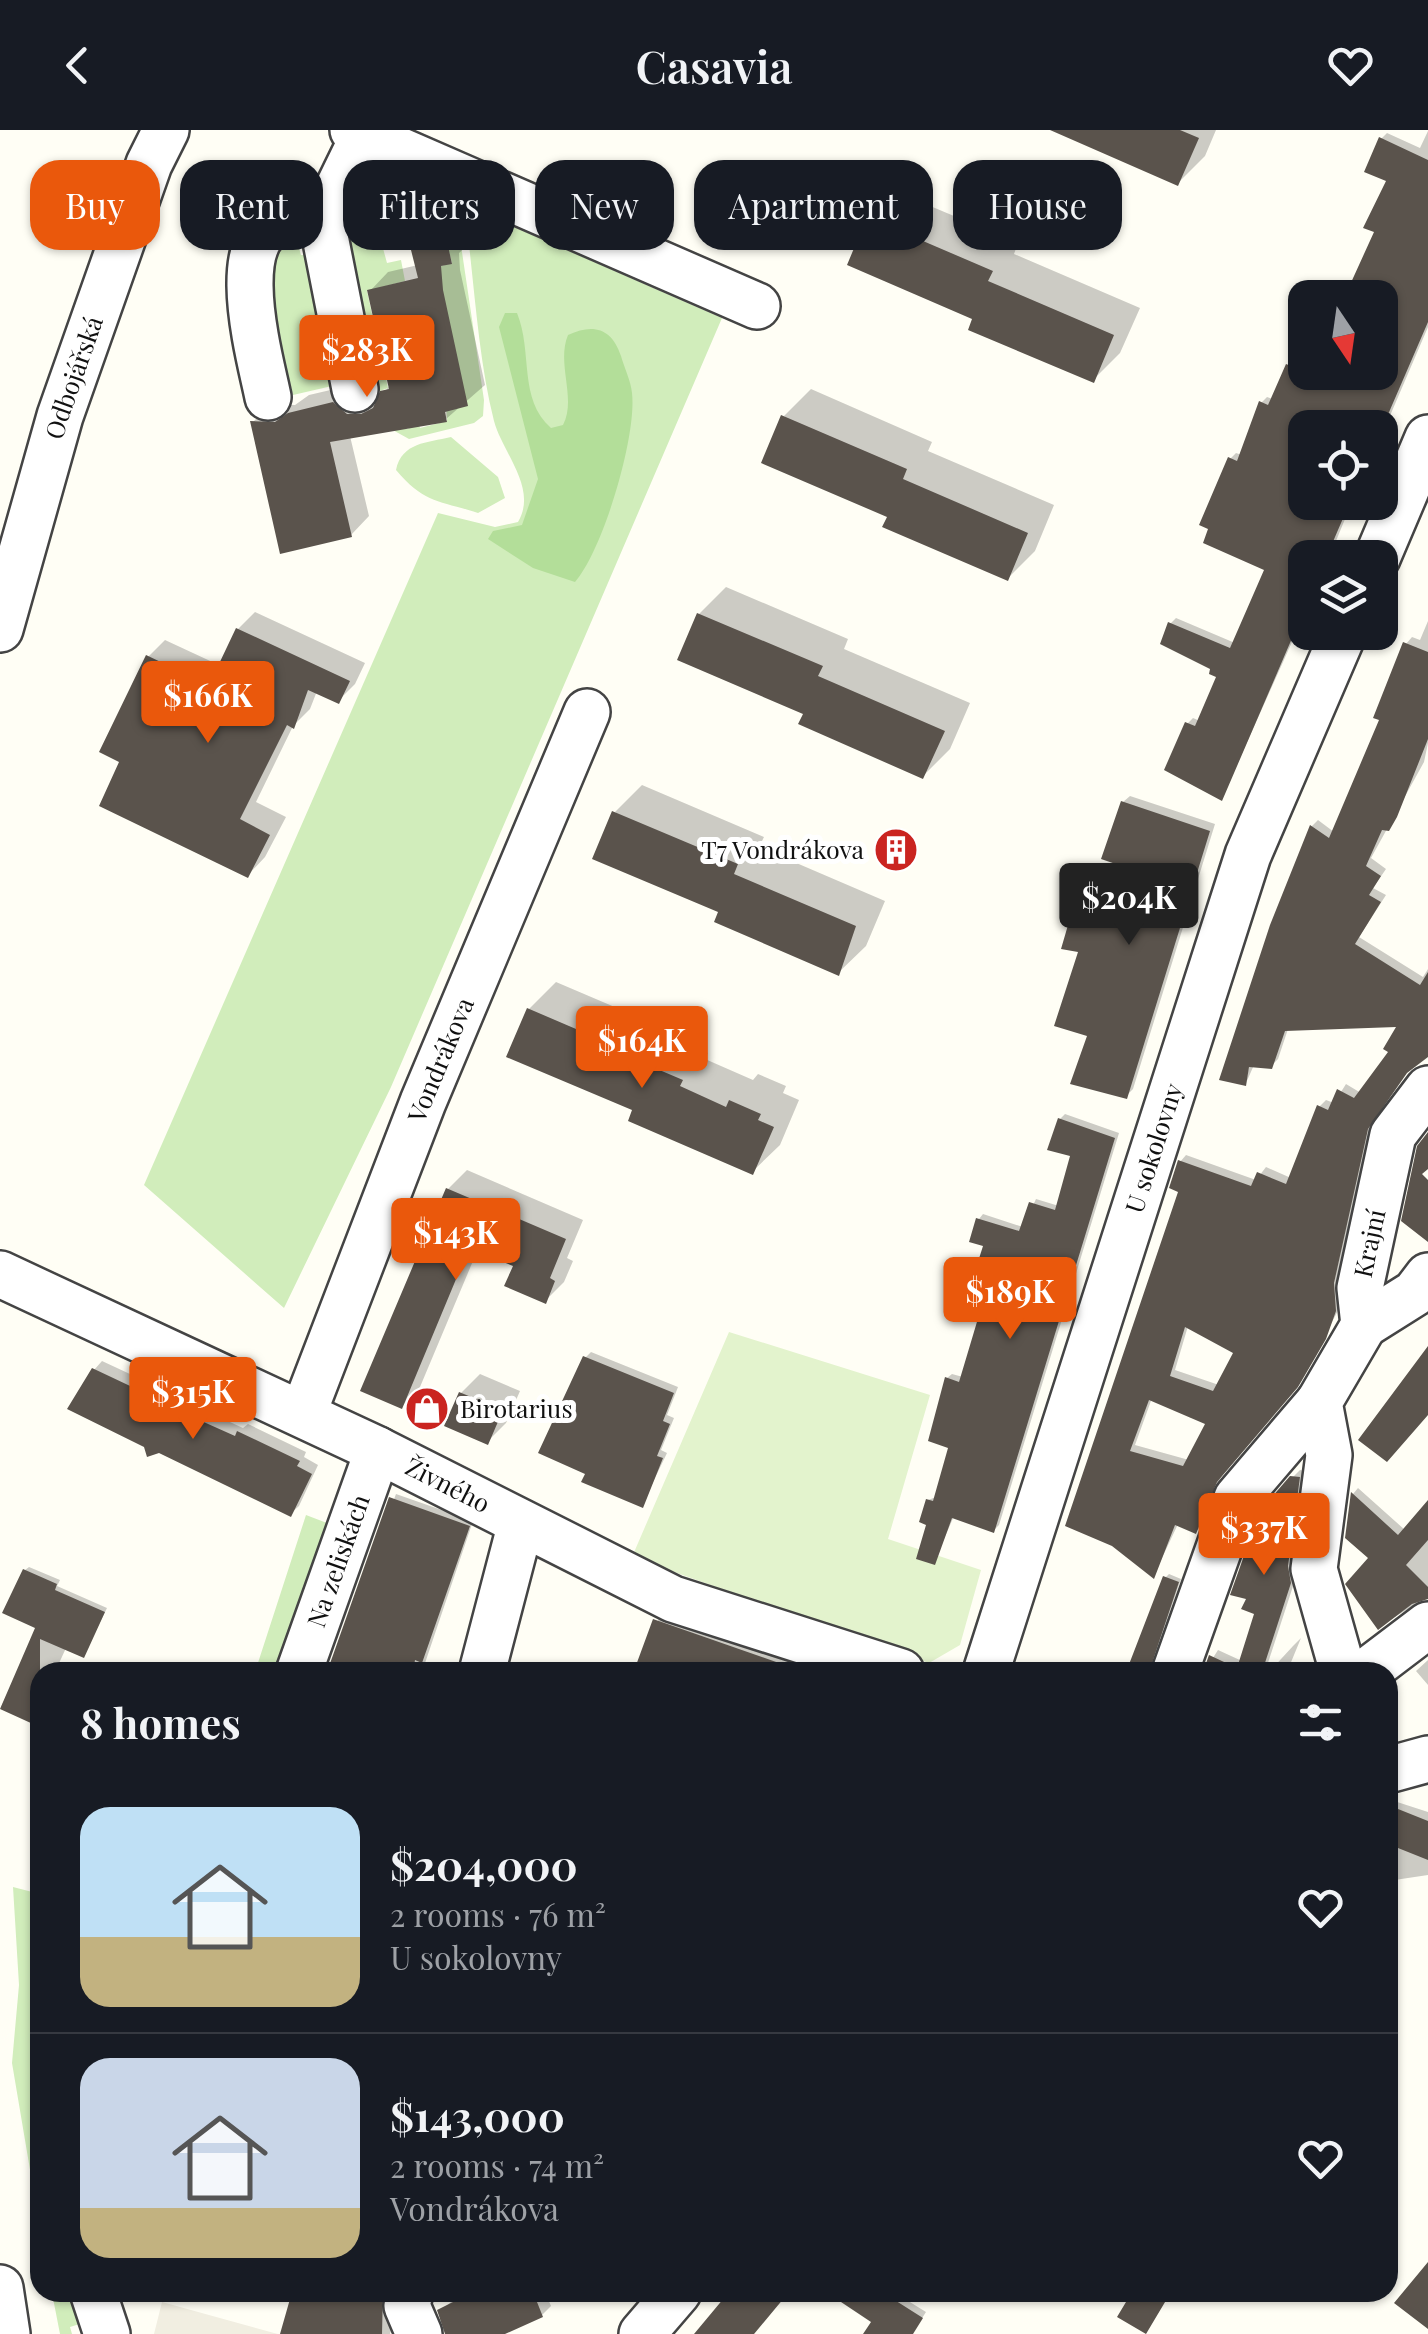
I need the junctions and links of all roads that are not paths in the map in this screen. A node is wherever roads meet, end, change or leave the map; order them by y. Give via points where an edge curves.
1 (166, 130) edge
2 (359, 132) edge
3 (323, 219) edge
4 (323, 226) edge
5 (252, 250) edge
6 (757, 306) dead end
7 (355, 389) dead end
8 (268, 397) dead end
9 (1428, 438) edge
10 (1384, 540) edge
11 (0, 629) edge
12 (1336, 650) edge
13 (588, 712) dead end
14 (1428, 1089) edge
15 (0, 1274) edge
16 (1424, 1289) edge
17 (1364, 1325) junction
18 (1319, 1402) junction
19 (303, 1414) junction
20 (378, 1450) junction
21 (521, 1523) junction
22 (1428, 1624) edge
23 (303, 1662) edge
24 (485, 1662) edge
25 (871, 1662) edge
26 (989, 1662) edge
27 (1179, 1662) edge
28 (1341, 1662) edge
29 (1379, 1662) edge
30 (1428, 1758) edge
31 (1398, 1767) edge
32 (0, 2288) edge
33 (96, 2302) edge
34 (408, 2302) edge
35 (669, 2302) edge
36 (7, 2334) edge
37 (107, 2334) edge
38 (419, 2334) edge
39 (642, 2334) edge

1 - 11 street, Odbojářská via 60,416
2 - 3 street
2 - 6 street
4 - 7 street
5 - 8 street via 253,320
9 - 10 street
12 - 26 street, U sokolovny via 1248,855
13 - 19 street, Vondrákova via 423,1102
14 - 17 street, Krajní via 1393,1135 1360,1288
15 - 19 street, Živného
16 - 17 street
17 - 18 street
18 - 27 street via 1237,1498
18 - 28 street via 1329,1455 1314,1569
19 - 20 street, Živného
20 - 21 street, Živného
20 - 23 street, Na zeliskách
21 - 24 street
21 - 25 street, Živného via 674,1599
22 - 29 street
30 - 31 street
32 - 36 street
33 - 37 street
34 - 38 street
35 - 39 street

